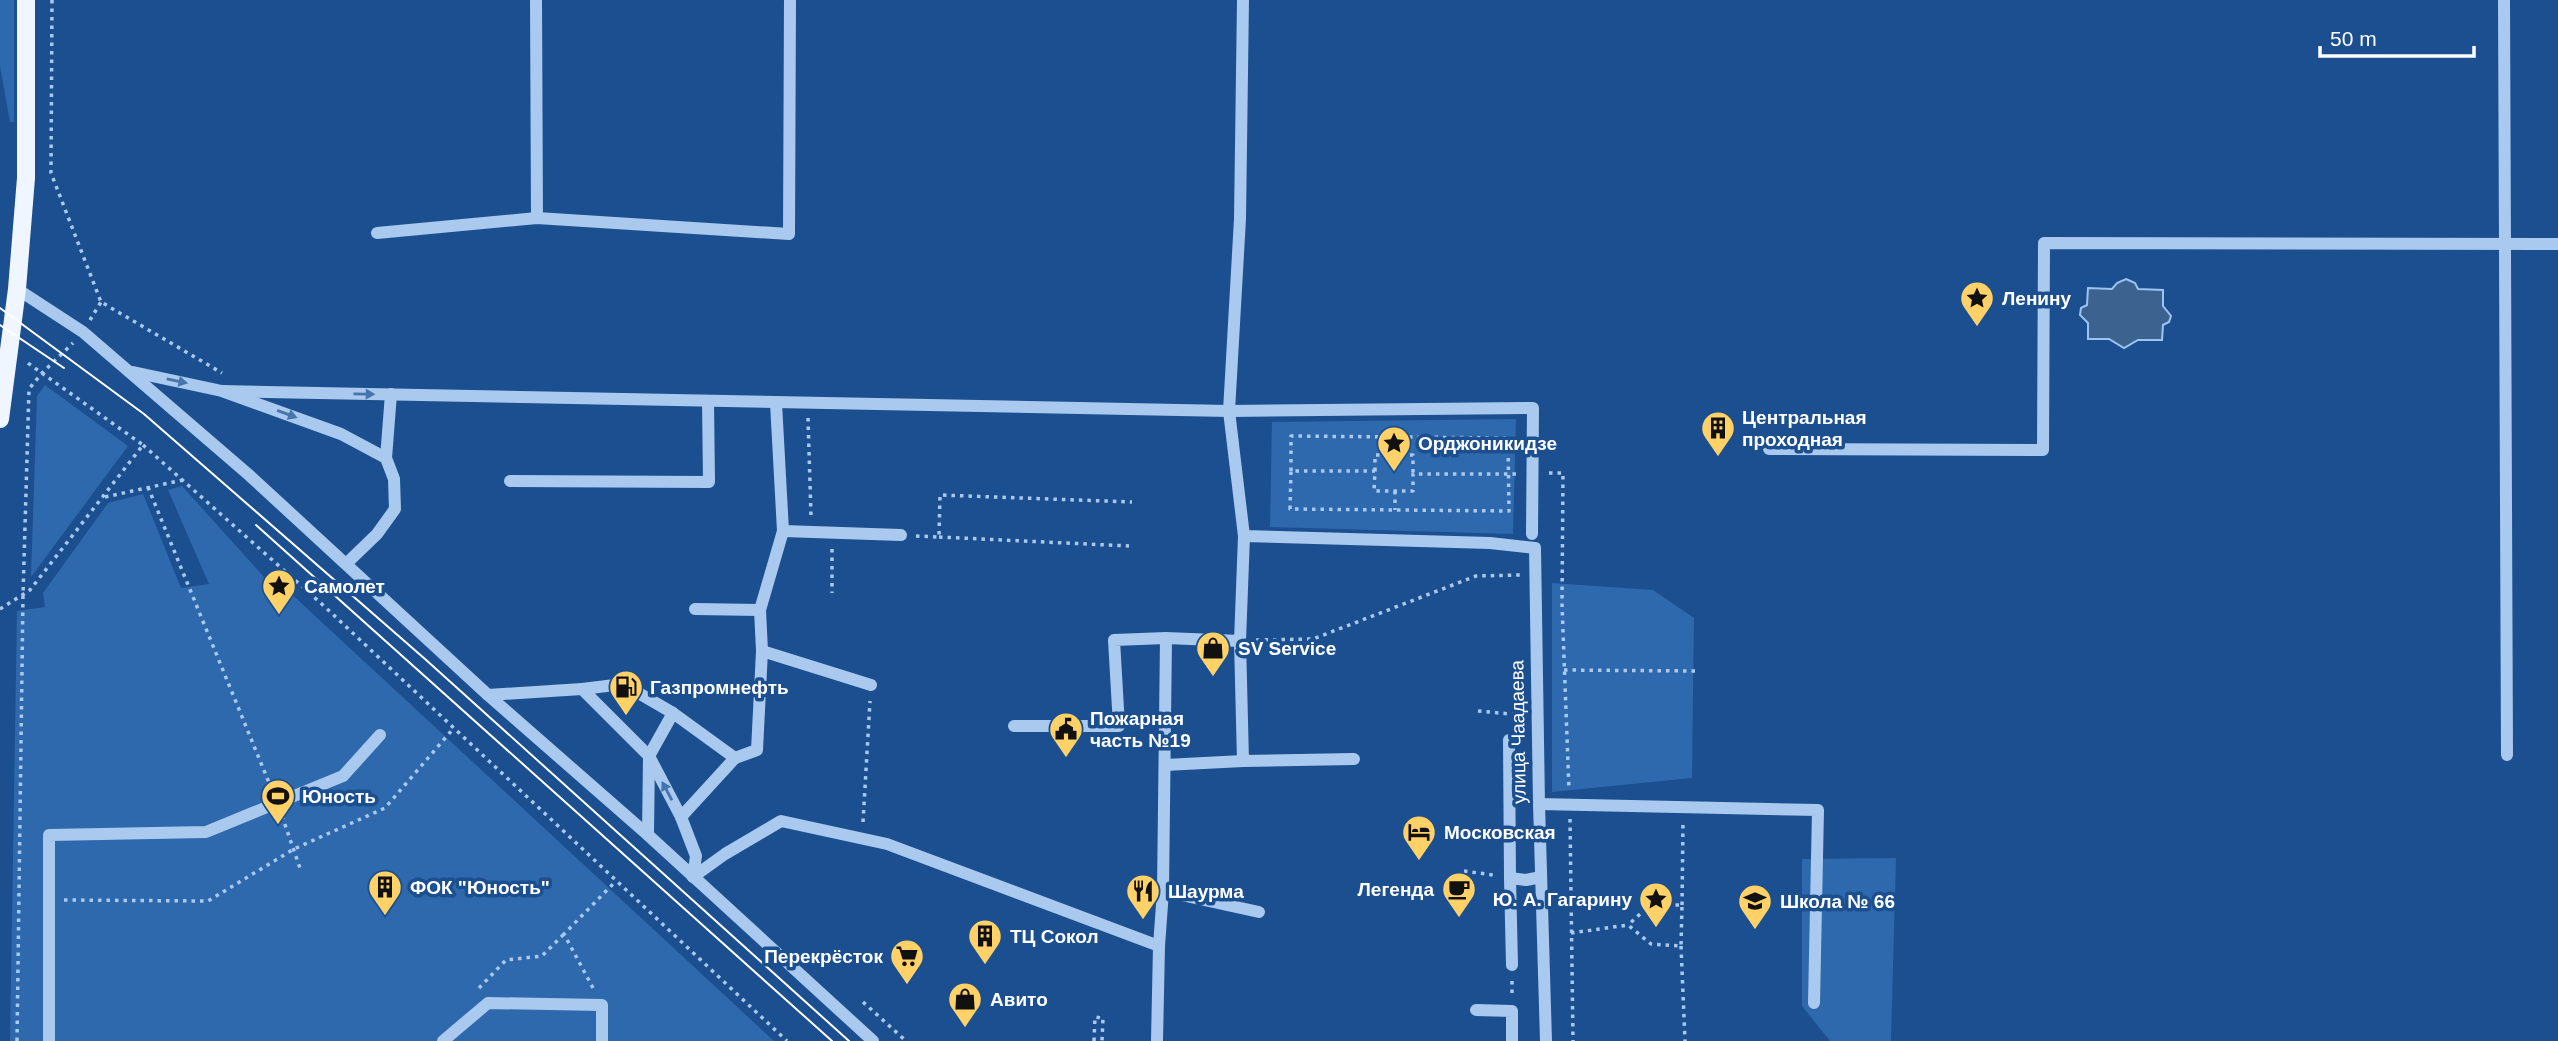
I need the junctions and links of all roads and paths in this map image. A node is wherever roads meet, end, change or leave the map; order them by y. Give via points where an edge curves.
1 (26, 0) edge
2 (52, 0) edge
3 (536, 0) edge
4 (790, 0) edge
5 (1243, 0) edge
6 (2504, 0) edge
7 (537, 218) junction
8 (377, 233) dead end
9 (2505, 243) junction
10 (2558, 244) edge
11 (17, 289) junction
12 (9, 349) junction
13 (132, 372) junction
14 (42, 373) junction
15 (235, 374) dead end
16 (222, 391) junction
17 (391, 394) junction
18 (708, 401) junction
19 (776, 403) junction
20 (808, 403) junction
21 (1229, 411) junction
22 (0, 419) edge
23 (1394, 439) junction
24 (143, 444) junction
25 (1769, 449) dead end
26 (1394, 455) junction
27 (386, 458) junction
28 (1291, 471) junction
29 (1375, 471) junction
30 (1413, 474) junction
31 (1509, 474) junction
32 (1533, 474) junction
33 (184, 480) junction
34 (510, 481) dead end
35 (148, 487) junction
36 (1395, 491) junction
37 (103, 497) junction
38 (1132, 502) dead end
39 (1395, 510) junction
40 (783, 531) junction
41 (811, 532) junction
42 (832, 532) junction
43 (901, 535) joint
44 (1244, 536) junction
45 (939, 537) junction
46 (1534, 541) junction
47 (1129, 546) dead end
48 (347, 563) junction
49 (1521, 575) dead end
50 (832, 593) dead end
51 (23, 595) junction
52 (0, 609) edge
53 (695, 609) dead end
54 (760, 610) junction
55 (1166, 638) junction
56 (1240, 641) junction
57 (762, 651) junction
58 (1564, 670) junction
59 (1697, 671) dead end
60 (871, 685) joint
61 (582, 689) junction
62 (488, 695) junction
63 (1478, 711) dead end
64 (673, 713) junction
65 (1524, 715) dead end
66 (1014, 726) dead end
67 (453, 729) junction
68 (380, 735) dead end
69 (1509, 740) dead end
70 (2507, 755) dead end
71 (649, 756) junction
72 (735, 758) junction
73 (1354, 759) dead end
74 (1243, 761) junction
75 (1164, 765) junction
76 (278, 803) junction
77 (1539, 804) junction
78 (1569, 804) junction
79 (1683, 807) junction
80 (681, 817) junction
81 (648, 835) junction
82 (862, 839) junction
83 (294, 849) junction
84 (302, 871) dead end
85 (1464, 871) dead end
86 (693, 877) junction
87 (1541, 877) junction
88 (1510, 878) junction
89 (616, 881) junction
90 (1163, 891) junction
91 (57, 900) dead end
92 (1682, 905) junction
93 (1259, 912) dead end
94 (1628, 925) junction
95 (1571, 933) junction
96 (564, 934) junction
97 (1159, 946) junction
98 (1681, 946) junction
99 (1512, 965) joint
100 (471, 996) dead end
101 (863, 1002) dead end
102 (1814, 1003) dead end
103 (602, 1005) junction
104 (1476, 1010) dead end
105 (1512, 1010) junction
106 (17, 1041) edge
107 (49, 1041) edge
108 (443, 1041) edge
109 (602, 1041) edge
110 (787, 1041) edge
111 (873, 1041) edge
112 (905, 1041) edge
113 (1094, 1041) edge
114 (1102, 1041) edge
115 (1157, 1041) edge
116 (1512, 1041) edge
117 (1546, 1041) edge
118 (1573, 1041) edge
119 (1685, 1041) edge

1 - 11 main road via 26,178
2 - 15 path via 51,173 101,302 221,373
3 - 7 street
4 - 7 street via 789,234
5 - 21 street via 1240,219
6 - 9 street
7 - 8 street
9 - 10 street
9 - 25 street via 2045,243 2043,450
9 - 70 street
11 - 12 main road
11 - 13 street via 74,325
12 - 14 path
12 - 22 main road
13 -> 16 street
13 - 48 street
14 - 24 path
14 - 51 path via 29,390
16 -> 17 street
16 -> 27 street via 341,434
17 - 18 street
17 - 27 street
18 - 19 street
18 - 34 street via 709,482
19 - 20 street
19 - 40 street
20 - 21 street
20 - 41 path
21 - 32 street, улица Чаадаева via 1534,408
21 - 44 street
23 - 26 path
23 - 28 path via 1290,436
23 - 31 path via 1508,438
24 - 33 path
24 - 37 path
26 - 29 path via 1375,455
26 - 30 path via 1413,455
27 - 48 street via 394,480 396,509
28 - 29 path
28 - 39 path via 1290,509
29 - 36 path via 1374,491
30 - 31 path
30 - 36 path via 1413,491
31 - 32 path
31 - 39 path via 1509,511
32 - 46 street, улица Чаадаева
32 - 58 path via 1563,473
33 - 35 path
33 - 67 path
35 - 37 path
35 - 76 path
36 - 39 path
37 - 51 path
38 - 45 path via 940,495
40 - 41 street
40 - 54 street
41 - 42 street
42 - 43 street
42 - 50 path
43 - 45 path
44 - 46 street via 1490,544
44 - 56 street
45 - 47 path
46 - 77 street, улица Чаадаева
48 - 62 street
49 - 56 path via 1476,576 1313,639
51 - 52 path
51 - 106 path
53 - 54 street
54 - 57 street
55 - 56 street
55 - 66 street via 1114,640 1119,726
55 - 75 street
56 - 74 street
57 - 60 street
57 - 72 street via 757,750
58 - 59 path
58 - 78 path
60 - 82 path
61 - 62 street
61 - 64 street via 623,684
61 - 71 street
62 - 81 street
63 - 65 path
64 - 71 street
64 - 72 street
67 - 83 path via 385,808
67 - 89 path
68 - 76 street via 343,776
69 - 88 street
80 -> 71 street
71 - 81 street
72 - 80 street
73 - 74 street
74 - 75 street
75 - 90 street
76 - 83 path
76 - 107 street via 206,831 49,835
77 - 78 street
77 - 87 street, улица Чаадаева
78 - 79 street
78 - 95 path
79 - 92 path
79 - 102 street via 1818,810
80 - 86 street via 696,856
81 - 86 street
82 - 86 street via 781,821
82 - 97 street via 887,844
83 - 84 path
83 - 91 path via 208,901
85 - 88 path
86 - 111 street
87 - 88 street
87 - 117 street, улица Чаадаева
88 - 99 street
89 - 96 path
89 - 110 path
90 - 93 street
90 - 97 street
92 - 94 path via 1650,905
92 - 98 path
94 - 95 path
94 - 98 path via 1651,944
95 - 118 path
96 - 100 path via 542,956 506,960
96 - 103 path
97 - 115 street
98 - 119 path
99 - 105 path
101 - 112 path
103 - 108 street via 488,1003
103 - 109 street
104 - 105 street
105 - 116 street
113 - 114 path via 1095,1017 1103,1018

